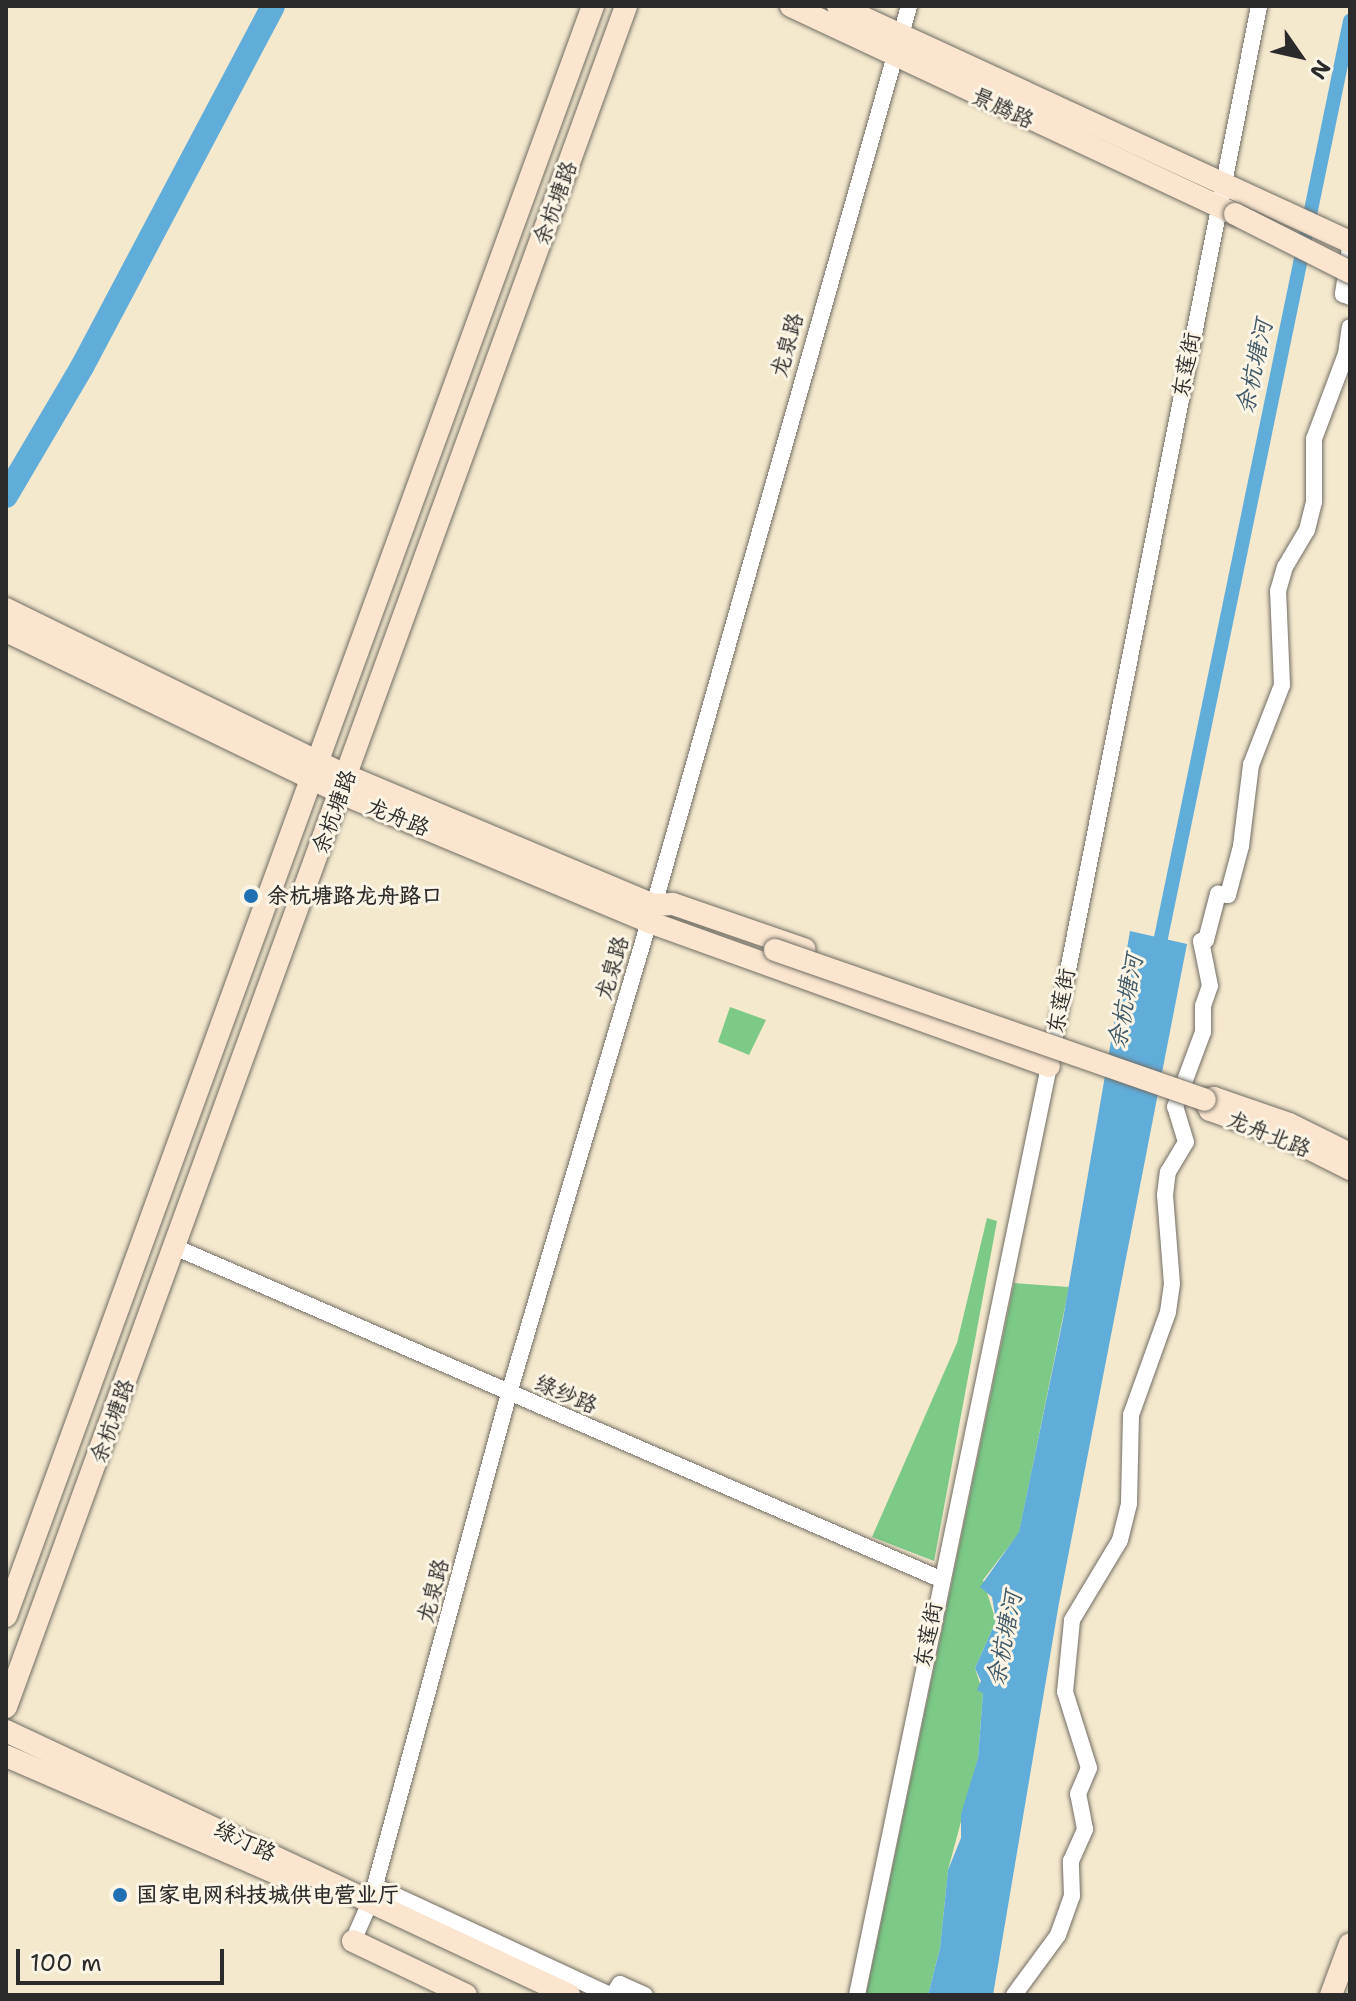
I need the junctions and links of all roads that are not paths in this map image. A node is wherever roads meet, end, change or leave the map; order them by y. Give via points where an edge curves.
1 (593, 6) edge
2 (626, 6) edge
3 (791, 6) edge
4 (838, 6) edge
5 (909, 6) edge
6 (1259, 6) edge
7 (895, 46) junction
8 (1228, 199) junction
9 (1350, 244) edge
10 (1350, 272) edge
11 (1350, 297) edge
12 (1350, 327) edge
13 (6, 609) edge
14 (6, 631) edge
15 (318, 771) junction
16 (344, 784) junction
17 (651, 914) junction
18 (754, 932) junction
19 (766, 955) junction
20 (1053, 1039) junction
21 (1049, 1066) junction
22 (1205, 1100) junction
23 (1350, 1154) edge
24 (1350, 1169) edge
25 (177, 1248) junction
26 (509, 1393) junction
27 (940, 1579) junction
28 (6, 1616) edge
29 (6, 1707) edge
30 (6, 1731) edge
31 (6, 1756) edge
32 (371, 1899) junction
33 (353, 1941) joint
34 (1350, 1944) edge
35 (466, 1995) edge
36 (541, 1995) edge
37 (569, 1995) edge
38 (612, 1995) edge
39 (645, 1995) edge
40 (857, 1995) edge
41 (1014, 1995) edge
42 (1331, 1995) edge

1 - 15 main road, 余杭塘路
2 - 16 main road, 余杭塘路
3 - 7 main road, 景腾路
4 - 7 main road, 景腾路
5 - 7 street, 龙泉路
6 - 8 street, 东莲街
7 - 8 main road, 景腾路
7 - 17 street, 龙泉路
8 - 9 main road
8 - 10 main road, bridge
8 - 20 street, 东莲街
9 - 11 street via 1343,294
12 - 41 street via 1346,354 1314,439 1314,502 1278,591 1282,685 1251,765 1241,846 1228,895 1218,894 1206,940 1201,941 1210,986 1203,1032 1175,1107 1186,1142 1168,1172 1165,1195 1172,1284 1168,1312 1131,1415 1129,1503 1120,1540 1072,1620 1065,1692 1089,1768 1078,1794 1085,1829 1071,1861 1072,1896 1058,1935
13 - 15 main road, 龙舟路
14 - 15 main road, 龙舟路
15 - 16 main road, 龙舟路
15 - 28 main road, 余杭塘路 via 227,1000
16 - 17 main road, 龙舟路
16 - 25 main road, 余杭塘路
17 - 18 main road, 龙舟路 via 673,904
17 - 19 main road, 龙舟路
17 - 26 street, 龙泉路
18 - 19 main road, 龙舟路
18 - 20 main road, 龙舟路
19 - 21 main road, 龙舟路
19 - 22 main road, 龙舟路, bridge
20 - 21 street, 东莲街
21 - 27 street, 东莲街
22 - 23 main road, 龙舟北路 via 1214,1098 1289,1124
22 - 24 main road, 龙舟北路 via 1210,1110 1286,1137
25 - 26 street, 绿纱路
25 - 29 main road, 余杭塘路
26 - 27 street, 绿纱路
26 - 32 street, 龙泉路
27 - 40 street, 东莲街
30 - 32 main road, 绿汀路
31 - 32 main road, 绿汀路
32 - 33 street, 龙泉路
32 - 36 main road, 绿汀路
32 - 37 main road, 绿汀路
32 - 38 street
33 - 35 main road
34 - 42 main road
38 - 39 street via 620,1984

